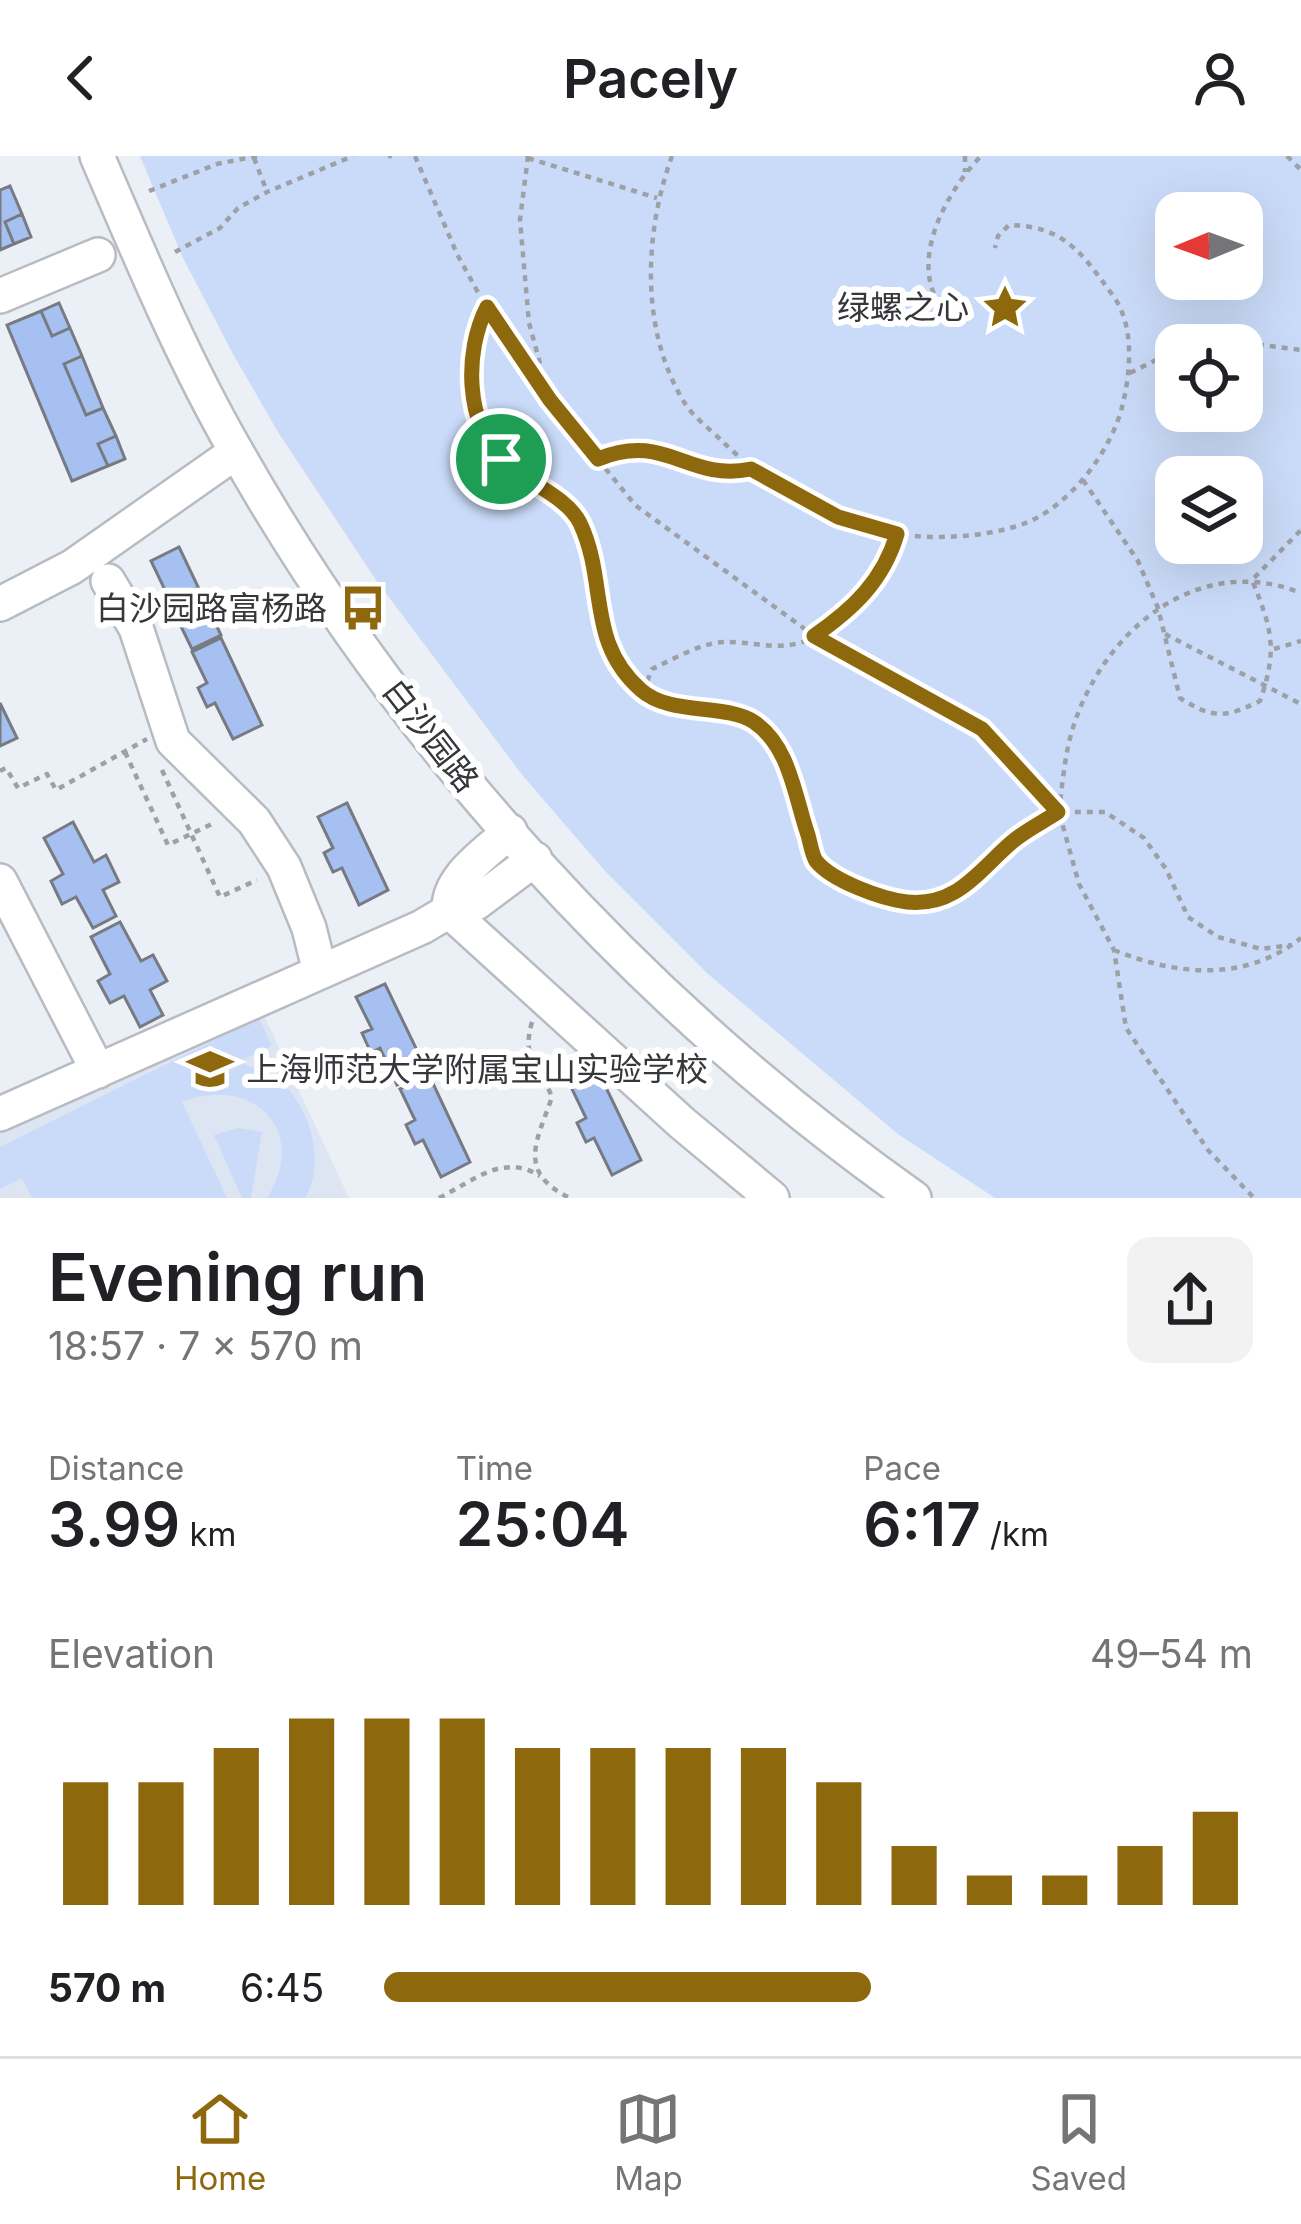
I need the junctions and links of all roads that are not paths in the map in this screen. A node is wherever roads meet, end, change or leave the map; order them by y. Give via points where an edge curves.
1 (97, 156) edge
2 (98, 255) dead end
3 (0, 296) edge
4 (236, 452) junction
5 (108, 581) dead end
6 (0, 604) edge
7 (510, 831) junction
8 (536, 859) junction
9 (0, 881) edge
10 (449, 911) junction
11 (320, 972) junction
12 (98, 1071) junction
13 (0, 1114) edge
14 (772, 1198) edge
15 (914, 1198) edge

1 - 4 street, 白沙园路
2 - 3 street
4 - 6 street via 71,567
4 - 7 street, 白沙园路 via 382,673
5 - 11 street via 136,628 162,742 173,742 242,810 284,867
7 - 8 street, 白沙园路
7 - 10 street via 456,881
8 - 10 street via 476,904
8 - 15 street, 白沙园路 via 735,1057
9 - 12 street
10 - 11 street
10 - 14 street
11 - 12 street
12 - 13 street

